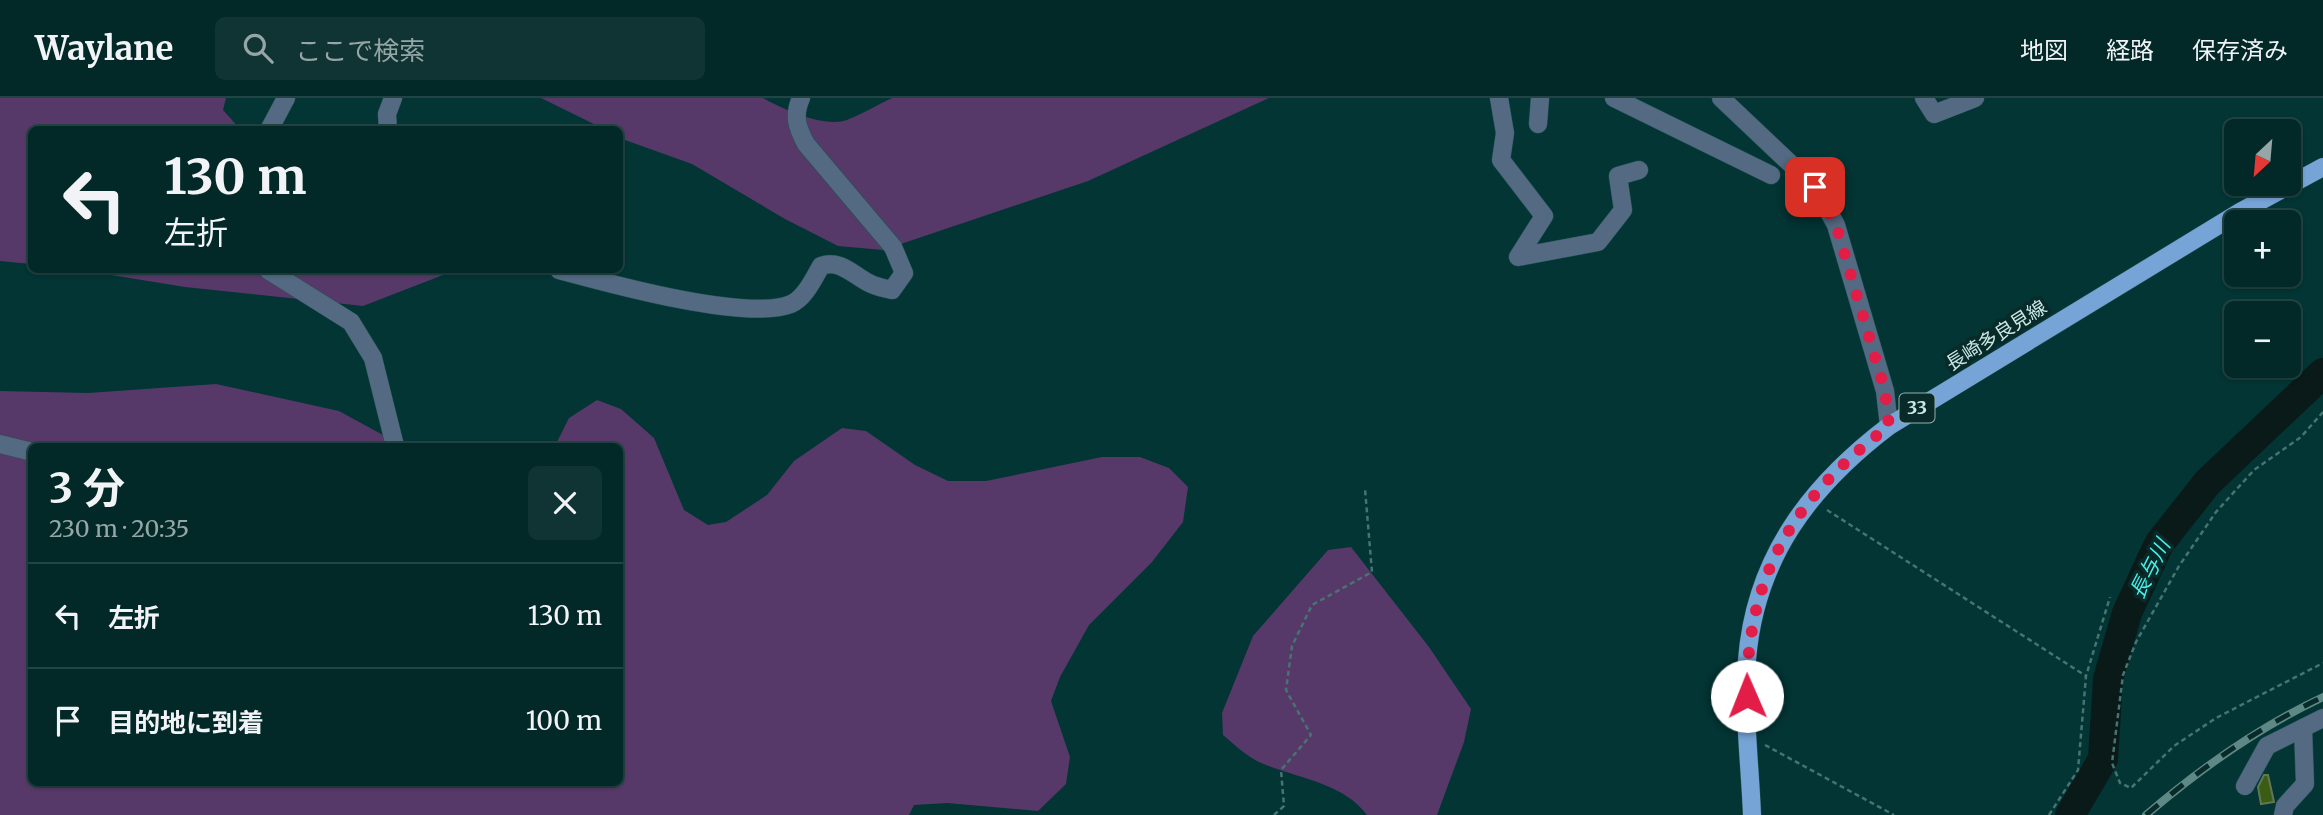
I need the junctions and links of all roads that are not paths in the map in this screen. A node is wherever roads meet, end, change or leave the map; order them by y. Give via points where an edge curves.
1 (286, 98) edge
2 (393, 98) edge
3 (802, 98) edge
4 (1499, 98) edge
5 (1541, 98) edge
6 (1614, 98) edge
7 (1721, 98) edge
8 (1924, 98) edge
9 (1975, 98) edge
10 (1538, 124) dead end
11 (272, 126) edge
12 (388, 126) edge
13 (2323, 167) edge
14 (1639, 170) dead end
15 (1771, 174) dead end
16 (273, 273) edge
17 (570, 273) edge
18 (1889, 426) junction
19 (394, 443) edge
20 (0, 444) edge
21 (28, 451) edge
22 (2323, 718) edge
23 (2303, 728) junction
24 (2245, 786) dead end
25 (1752, 815) edge
26 (2283, 815) edge

1 - 11 street
2 - 12 street
3 - 17 street via 795,111 797,128 893,247 904,273 892,290 828,263 793,303 761,309 623,288
4 - 14 street via 1505,133 1501,160 1544,216 1518,257 1598,242 1623,210 1618,176
5 - 10 street
6 - 15 street
7 - 18 street via 1815,187 1836,225 1885,391
8 - 9 street via 1934,114
13 - 18 main road, 長崎多良見線 / 33 via 2240,212
16 - 19 street via 351,323 373,358
18 - 25 main road, 長崎多良見線 / 33 via 1809,498 1788,530 1759,593 1747,660
20 - 21 street
22 - 23 street
23 - 24 street via 2267,746
23 - 26 street via 2305,784 2285,806

